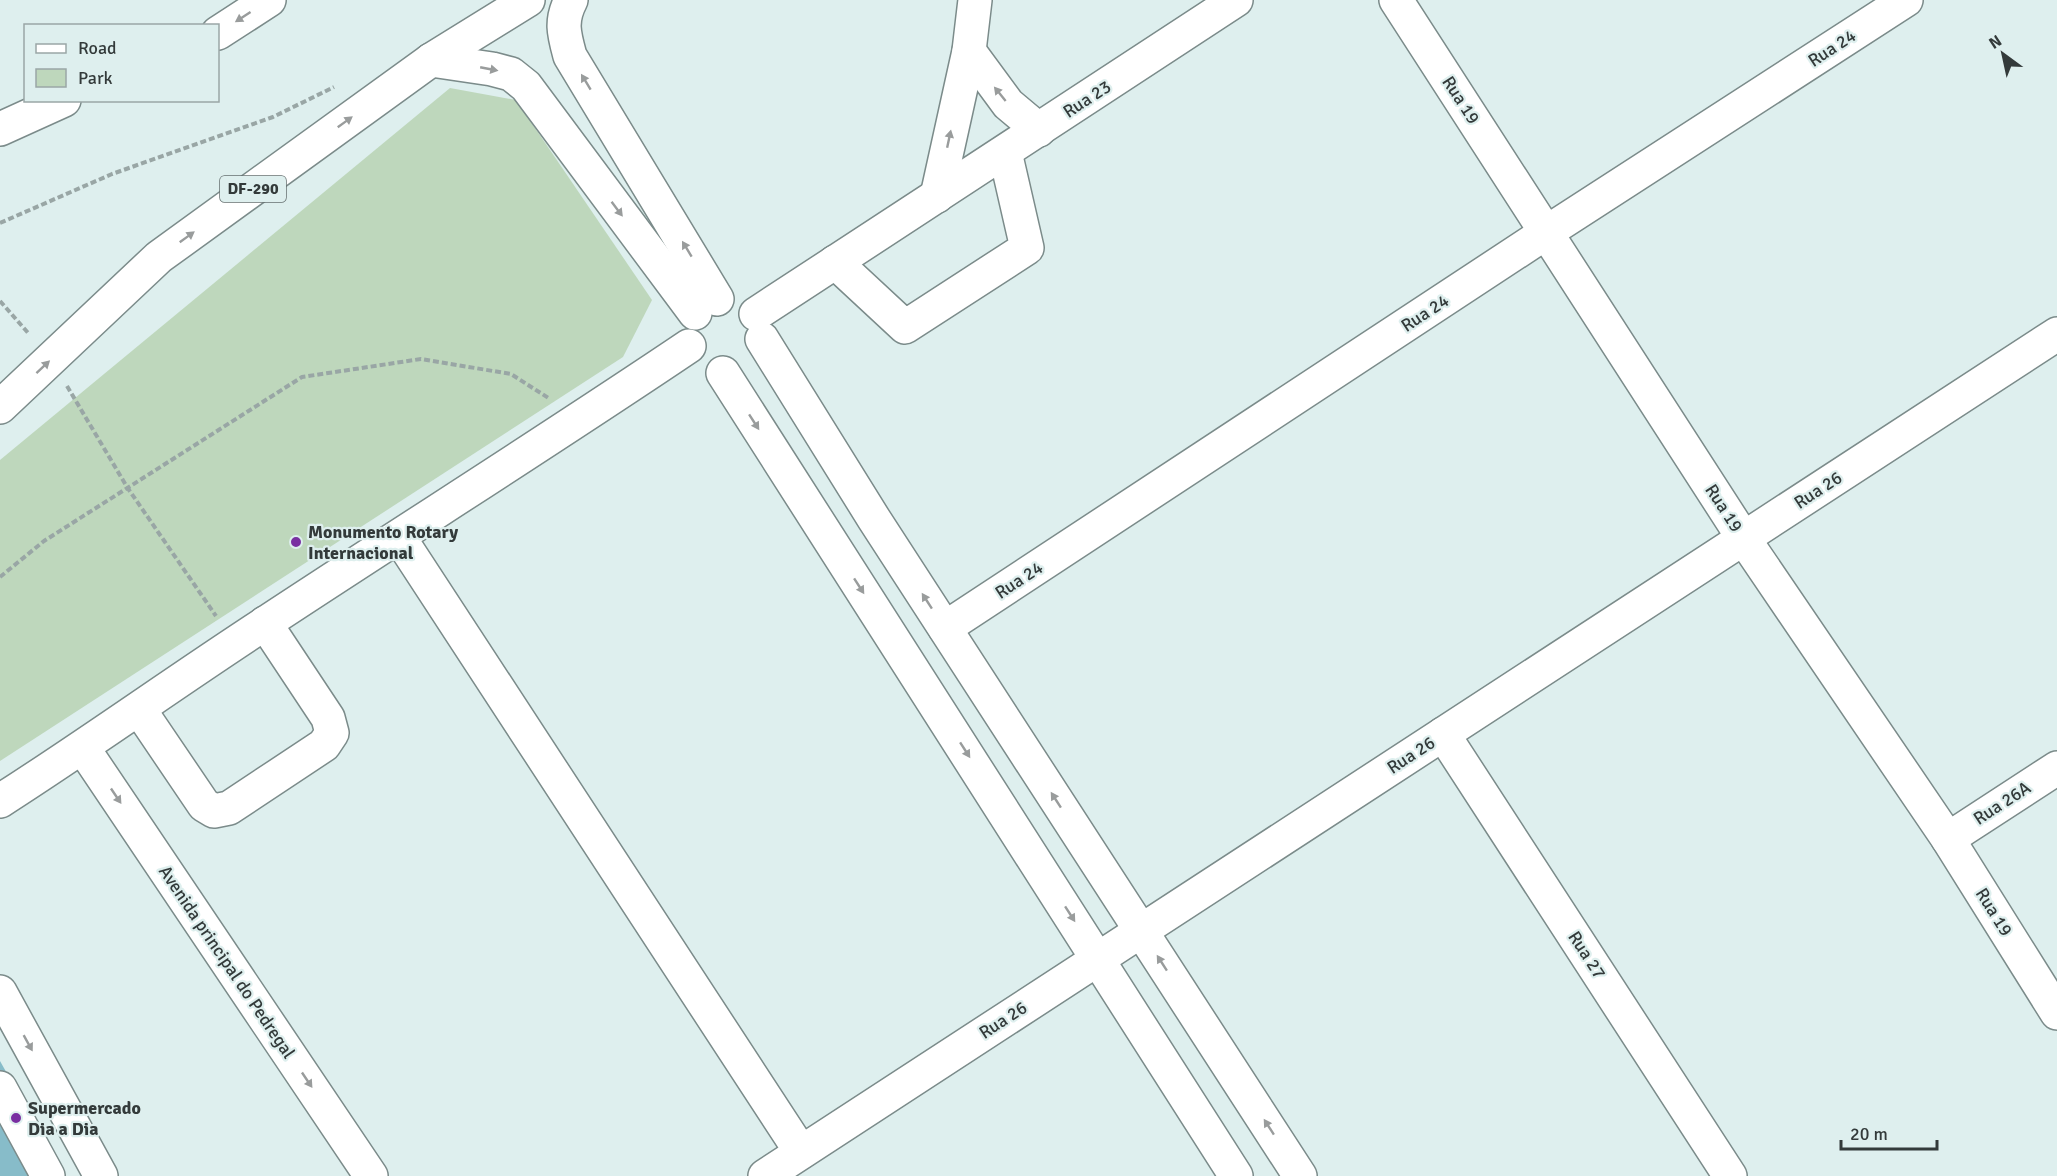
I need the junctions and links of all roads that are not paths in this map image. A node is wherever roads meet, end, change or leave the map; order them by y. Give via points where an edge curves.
1 (269, 0) edge
2 (528, 0) edge
3 (571, 0) edge
4 (975, 0) edge
5 (1236, 0) edge
6 (1396, 0) edge
7 (1906, 0) edge
8 (219, 32) edge
9 (969, 51) junction
10 (431, 60) junction
11 (58, 102) edge
12 (3, 121) edge
13 (1038, 130) junction
14 (1005, 152) junction
15 (937, 196) junction
16 (1547, 232) junction
17 (835, 262) junction
18 (706, 306) junction
19 (759, 326) junction
20 (2057, 334) edge
21 (689, 346) junction
22 (723, 373) junction
23 (0, 407) edge
24 (399, 537) junction
25 (1744, 539) junction
26 (265, 623) junction
27 (945, 628) junction
28 (139, 709) junction
29 (1443, 734) junction
30 (83, 748) junction
31 (2057, 768) edge
32 (0, 801) edge
33 (1948, 839) junction
34 (1141, 931) junction
35 (1098, 958) junction
36 (0, 992) edge
37 (2057, 1013) edge
38 (0, 1088) edge
39 (801, 1152) junction
40 (48, 1176) edge
41 (101, 1176) edge
42 (371, 1176) edge
43 (765, 1176) edge
44 (1236, 1176) edge
45 (1300, 1176) edge
46 (1730, 1176) edge

1 -> 8 main road
2 - 10 main road, DF-290
18 -> 3 main road via 570,56 564,33 565,13
4 - 9 main road
5 - 13 main road, Rua 23
6 - 16 main road, Rua 19
7 - 16 main road, Rua 24
13 -> 9 main road via 1008,104
15 -> 9 main road
10 -> 18 main road via 511,74 526,86
23 -> 10 main road, DF-290 via 159,257
11 - 12 main road
13 - 14 main road, Rua 23
14 - 15 main road, Rua 23
14 - 17 main road via 1027,248 970,285 905,327
15 - 17 main road, Rua 23
16 - 25 main road, Rua 19
16 - 27 main road, Rua 24
17 - 19 main road, Rua 23
18 - 19 main road via 728,298 738,300 747,305
18 - 21 main road via 689,323
19 - 22 main road via 760,350 753,360 734,372
27 -> 19 main road via 874,519
20 - 25 main road, Rua 26
21 - 22 main road via 701,365
21 - 24 main road
22 -> 35 main road
24 - 26 main road
24 - 39 main road
25 - 29 main road, Rua 26
25 - 33 main road, Rua 19
26 - 28 main road
26 - 28 main road via 328,718 333,732 324,745 229,808 214,811 204,805
34 -> 27 main road
28 - 30 main road
29 - 34 main road, Rua 26
29 - 46 main road, Rua 27
30 - 32 main road
30 -> 42 main road, Avenida principal do Pedregal
31 - 33 main road, Rua 26A
33 - 37 main road, Rua 19
34 - 35 main road, Rua 26
45 -> 34 main road
35 - 39 main road, Rua 26
35 - 44 main road
36 -> 41 main road
38 - 40 main road
39 - 43 main road, Rua 26

